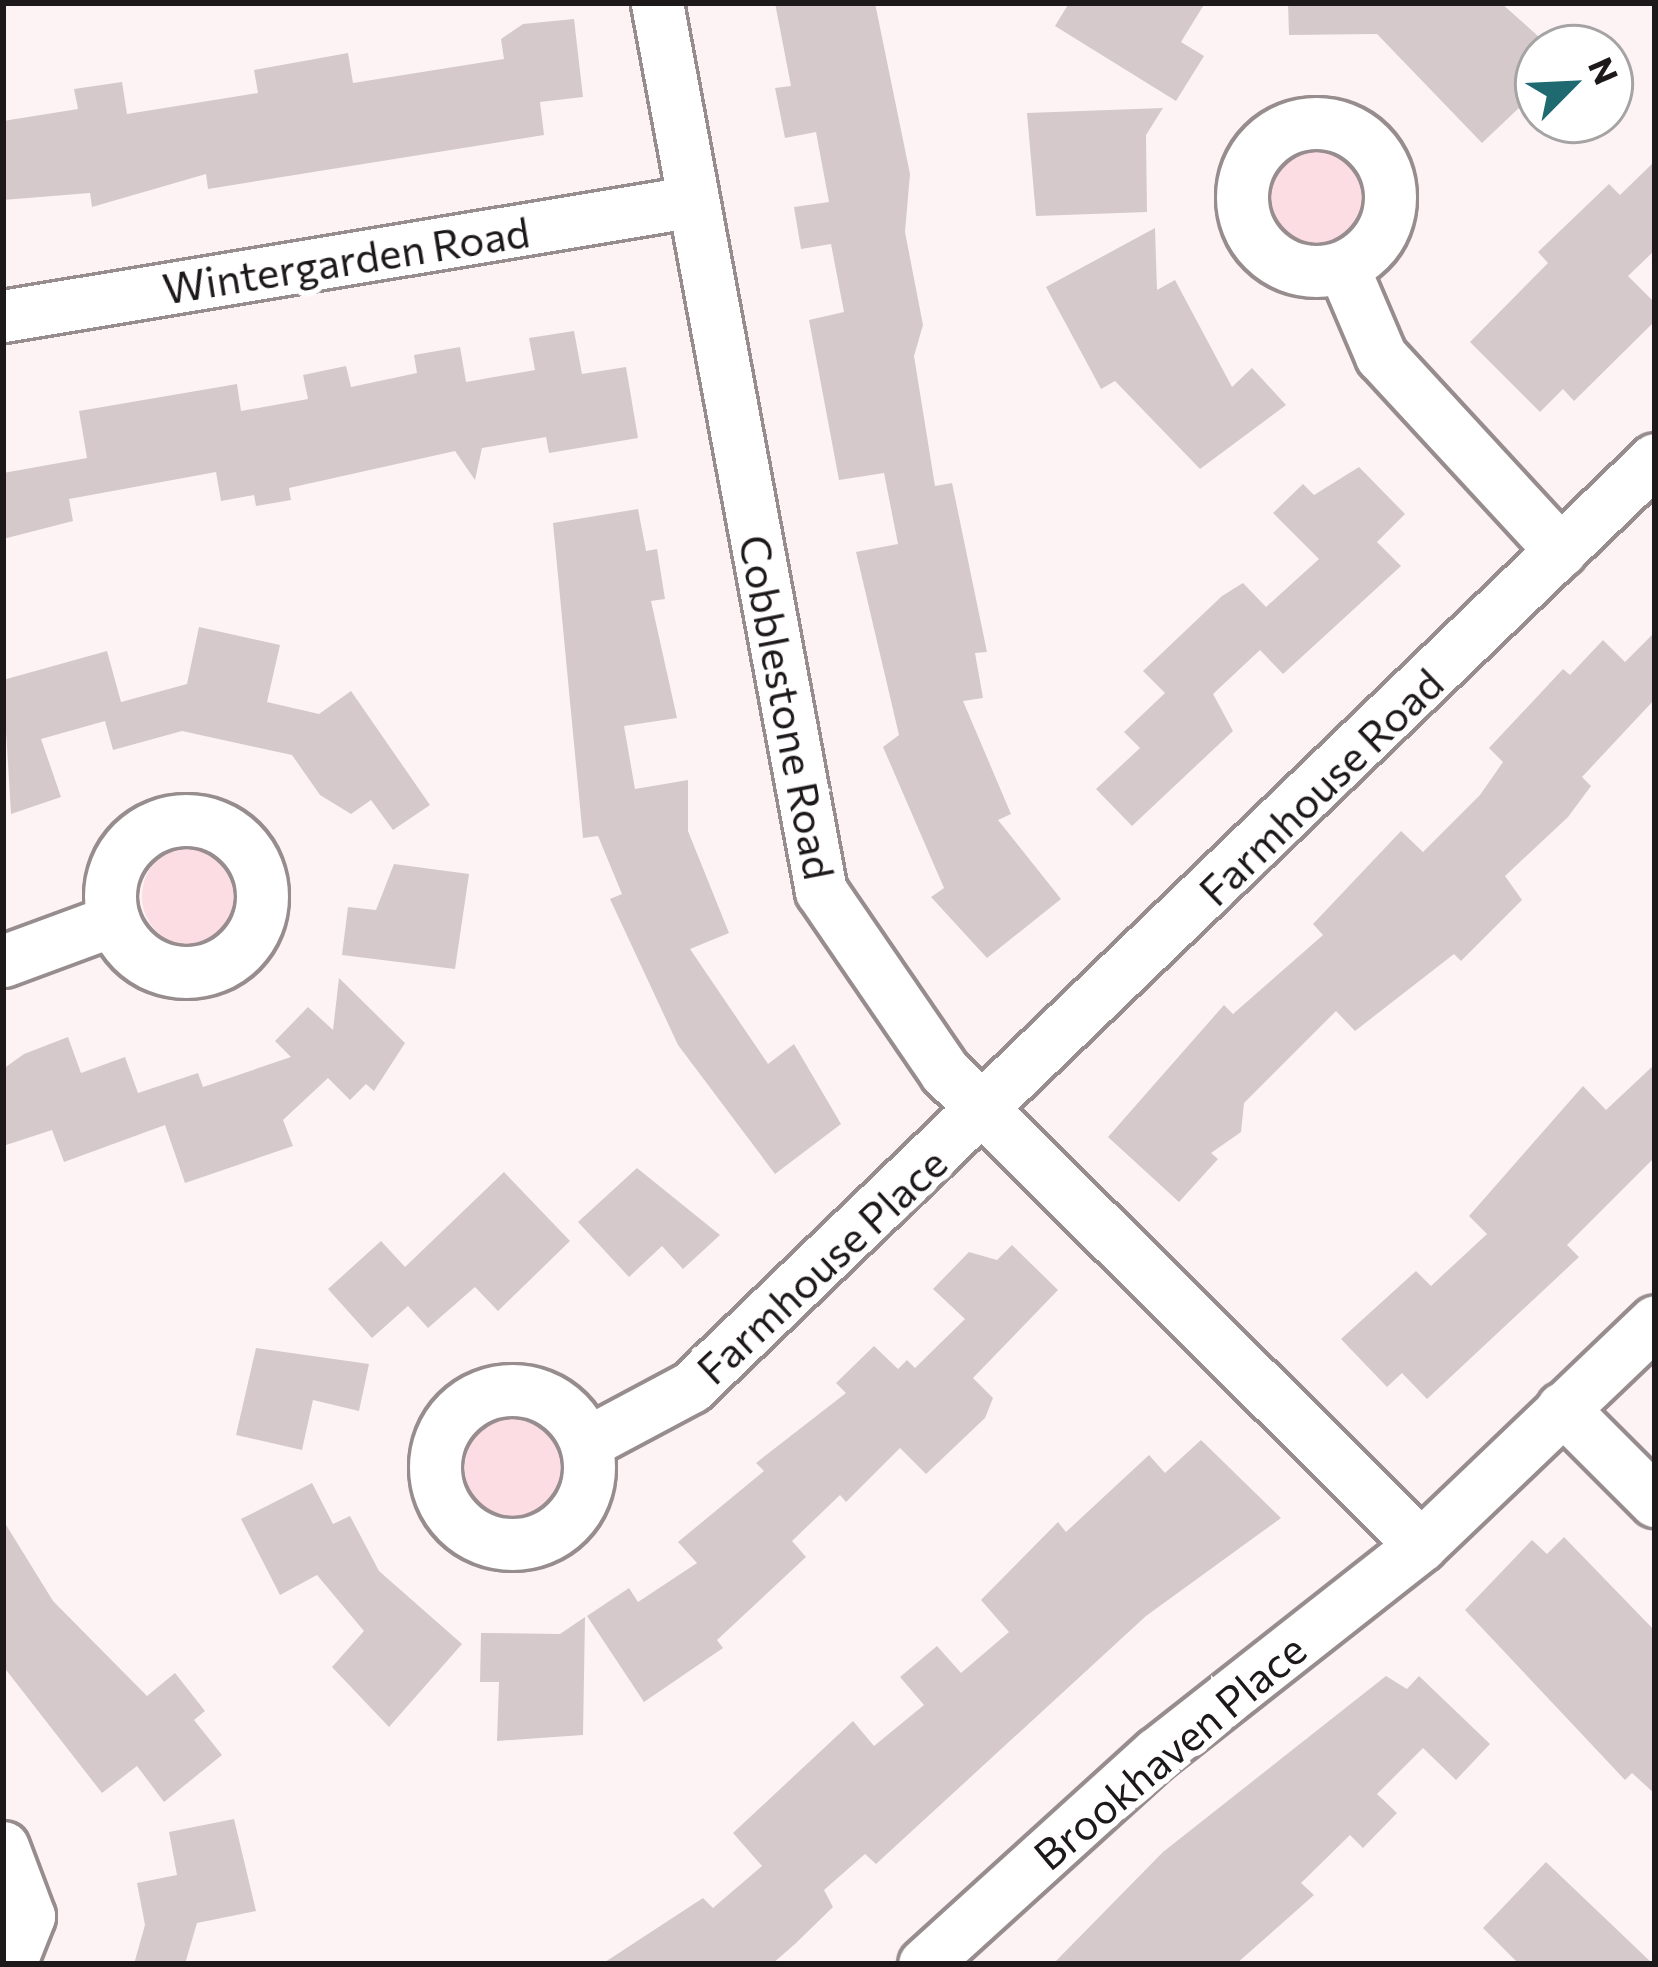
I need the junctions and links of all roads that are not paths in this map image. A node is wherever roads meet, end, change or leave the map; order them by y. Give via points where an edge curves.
1 (657, 3) edge
2 (689, 202) junction
3 (1343, 267) dead end
4 (3, 316) edge
5 (1655, 459) edge
6 (1561, 551) junction
7 (114, 920) dead end
8 (3, 961) edge
9 (986, 1113) junction
10 (1655, 1321) edge
11 (1562, 1408) junction
12 (586, 1443) dead end
13 (1655, 1501) edge
14 (1420, 1545) junction
15 (3, 1847) edge
16 (10, 1964) edge
17 (924, 1964) edge

1 - 2 street, Cobblestone Road
2 - 4 street, Wintergarden Road
2 - 9 street, Cobblestone Road via 821,891 874,982
3 - 6 street via 1382,356
5 - 6 street, Farmhouse Road
6 - 9 street, Farmhouse Road
7 - 8 street
9 - 12 street, Farmhouse Place via 691,1388
9 - 14 street, Cobblestone Road
10 - 11 street, Brookhaven Place
11 - 13 street
11 - 14 street, Brookhaven Place
14 - 17 street, Brookhaven Place via 1157,1753
15 - 16 street via 29,1916

